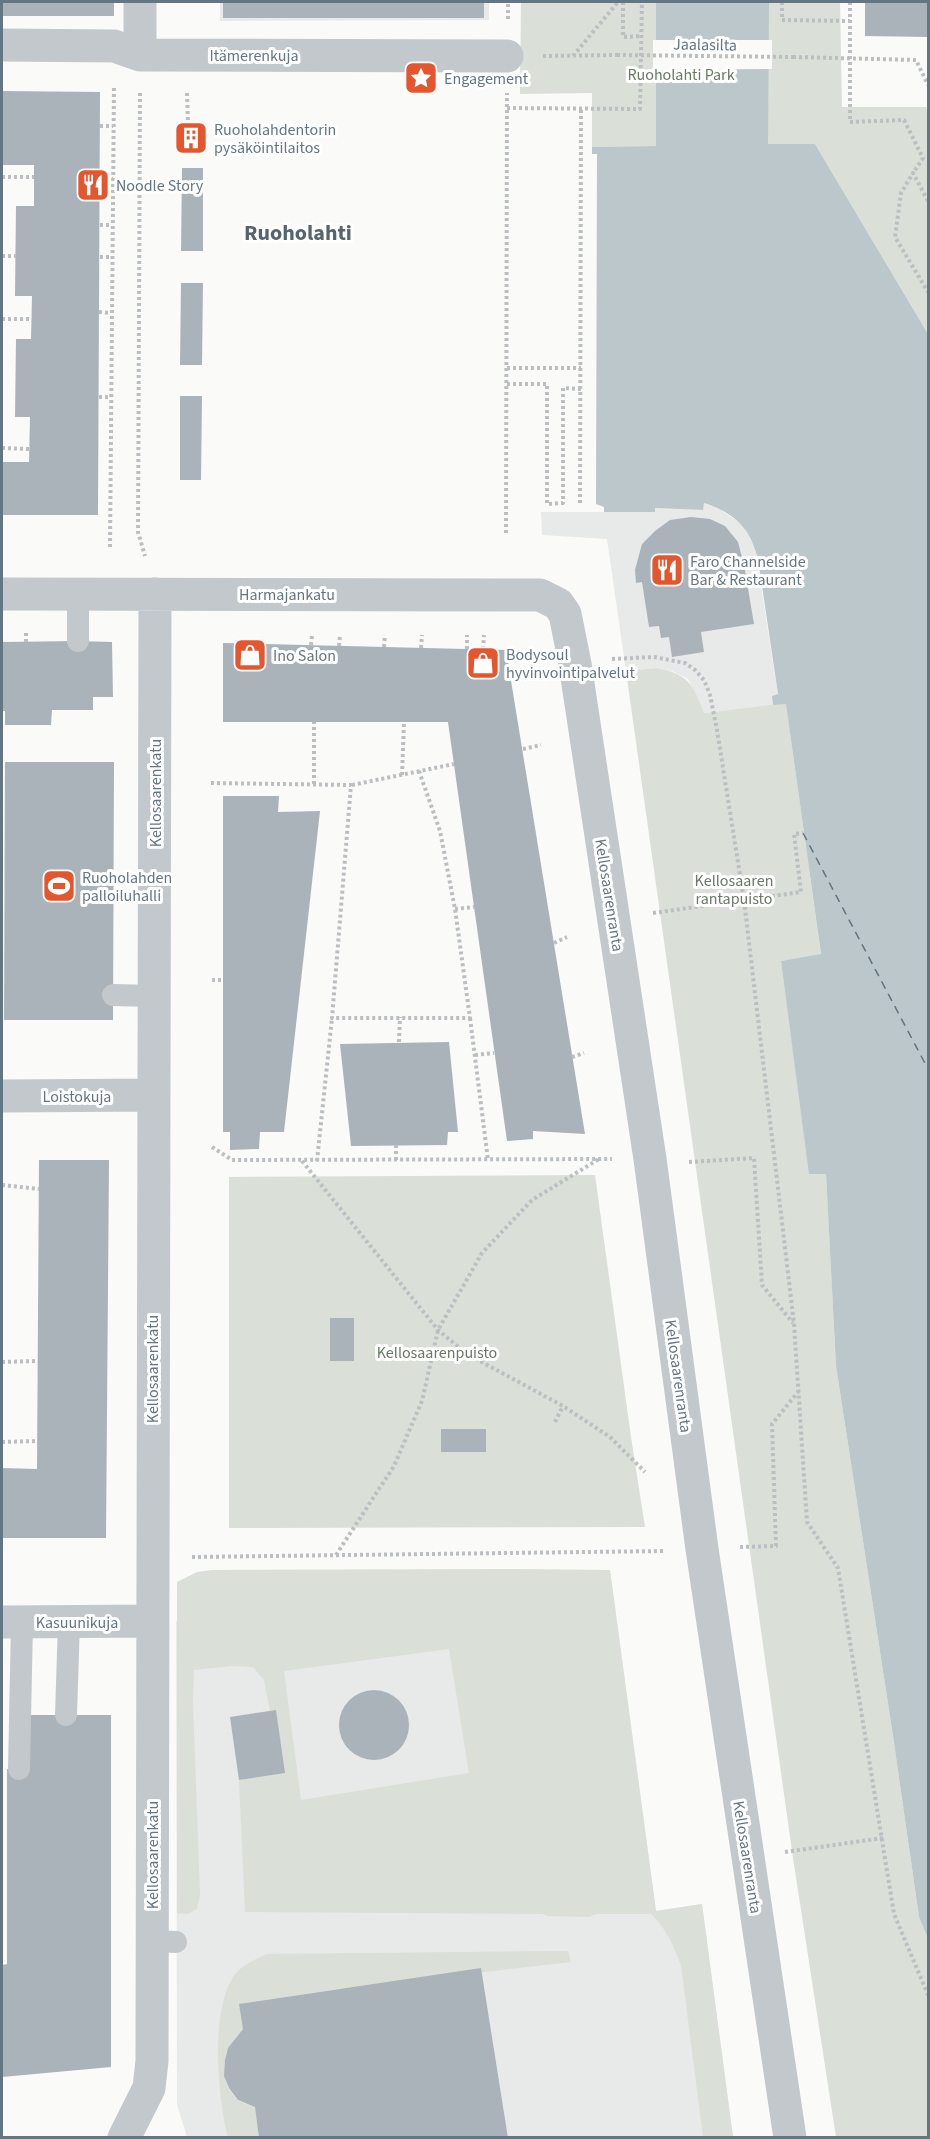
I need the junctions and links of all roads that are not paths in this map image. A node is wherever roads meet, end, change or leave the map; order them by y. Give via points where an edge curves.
1 (140, 2) edge
2 (2, 45) edge
3 (127, 51) junction
4 (507, 56) road end
5 (2, 594) edge
6 (78, 594) junction
7 (154, 594) junction
8 (565, 614) joint
9 (78, 641) dead end
10 (113, 995) dead end
11 (153, 996) junction
12 (153, 1095) junction
13 (2, 1096) edge
14 (152, 1621) junction
15 (12, 1622) edge
16 (69, 1622) junction
17 (66, 1715) dead end
18 (19, 1769) dead end
19 (124, 2138) edge
20 (790, 2138) edge

1 - 3 street
2 - 3 street, Itämerenkuja
3 - 4 street, Itämerenkuja
5 - 6 street, Harmajankatu
6 - 7 street, Harmajankatu
6 - 9 lane
7 - 8 street, Harmajankatu via 540,595 558,604
7 - 11 street, Kellosaarenkatu
8 - 20 street, Kellosaarenranta via 650,1158 704,1561
10 - 11 lane
11 - 12 street, Kellosaarenkatu
12 - 13 street, Loistokuja
12 - 14 street, Kellosaarenkatu
14 - 16 street, Kasuunikuja
14 - 19 street, Kellosaarenkatu via 164,1941 148,2088
15 - 16 street, Kasuunikuja
15 - 18 lane
16 - 17 lane

